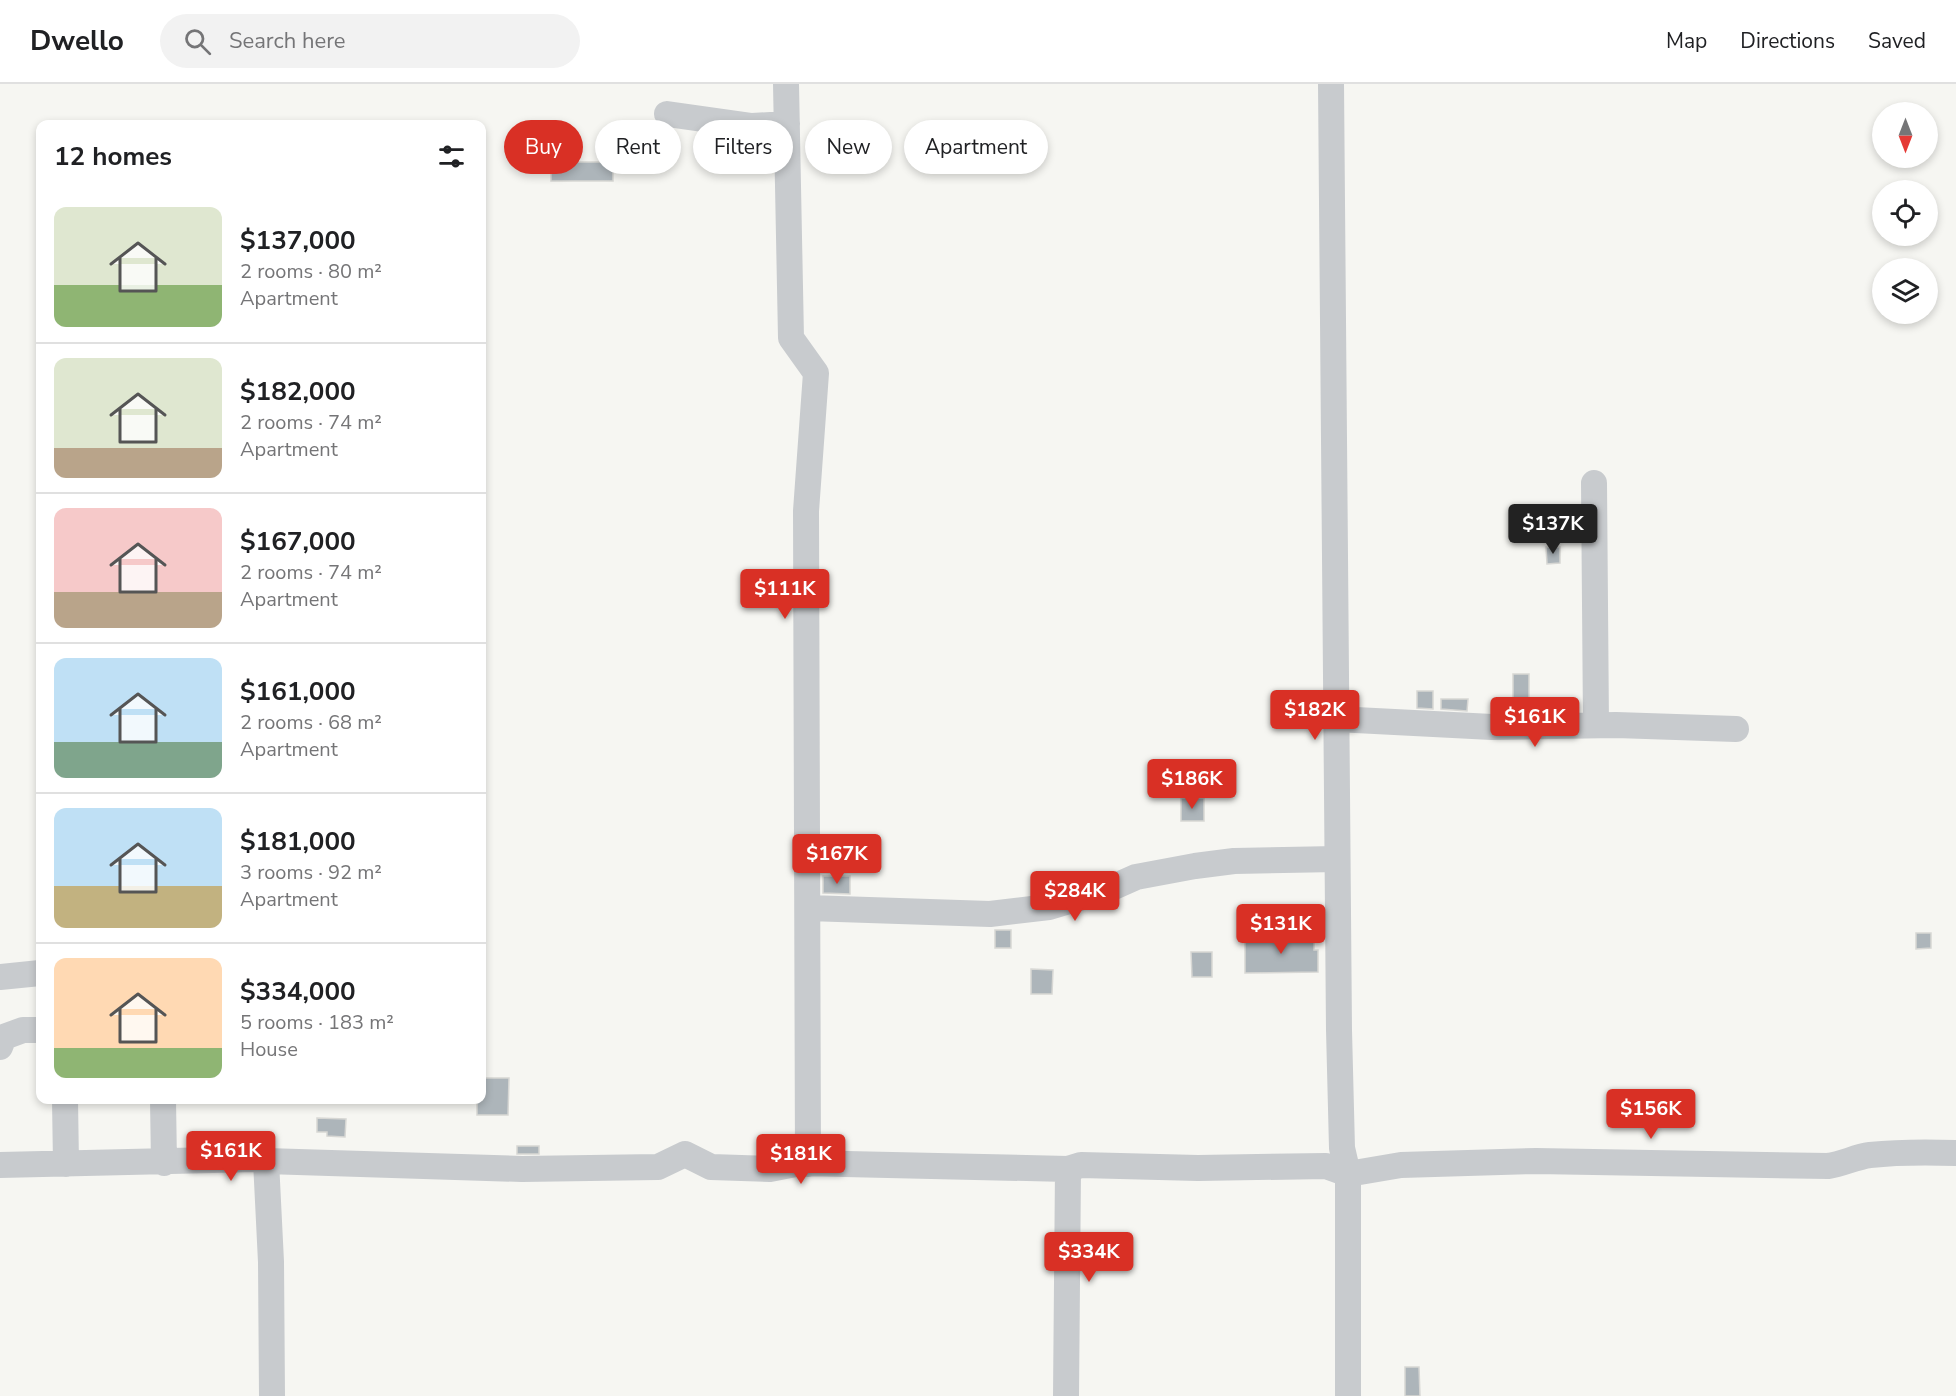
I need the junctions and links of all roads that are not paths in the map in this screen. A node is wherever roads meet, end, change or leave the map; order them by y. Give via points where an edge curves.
1 (786, 84) edge
2 (1331, 84) edge
3 (667, 114) dead end
4 (710, 120) edge
5 (787, 120) edge
6 (788, 174) edge
7 (1594, 483) dead end
8 (1336, 719) junction
9 (1596, 725) junction
10 (1736, 729) dead end
11 (1337, 859) junction
12 (808, 908) junction
13 (36, 973) edge
14 (0, 977) edge
15 (36, 1030) edge
16 (0, 1047) edge
17 (65, 1104) edge
18 (163, 1104) edge
19 (1956, 1153) edge
20 (266, 1161) junction
21 (164, 1162) junction
22 (66, 1164) junction
23 (808, 1164) junction
24 (0, 1165) edge
25 (1068, 1169) junction
26 (1348, 1174) junction
27 (272, 1396) edge
28 (1066, 1396) edge
29 (1348, 1396) edge

1 - 5 street
2 - 8 street
3 - 4 street
6 - 12 street via 791,338 816,373 806,511
7 - 9 street
8 - 9 street via 1492,727
8 - 11 street
9 - 10 street
11 - 12 street via 1234,861 1195,866 1136,877 1049,907 990,914
11 - 26 street via 1342,1136
12 - 23 street
13 - 14 street
15 - 16 street via 4,1037
17 - 22 street
18 - 21 street
19 - 26 street via 1868,1155 1828,1166 1536,1161 1401,1165
20 - 21 street
20 - 23 street via 522,1169 658,1167 685,1154 711,1167 770,1169
20 - 27 street
21 - 22 street
22 - 24 street
23 - 25 street
25 - 26 street via 1081,1165 1326,1166
25 - 28 street
26 - 29 street

